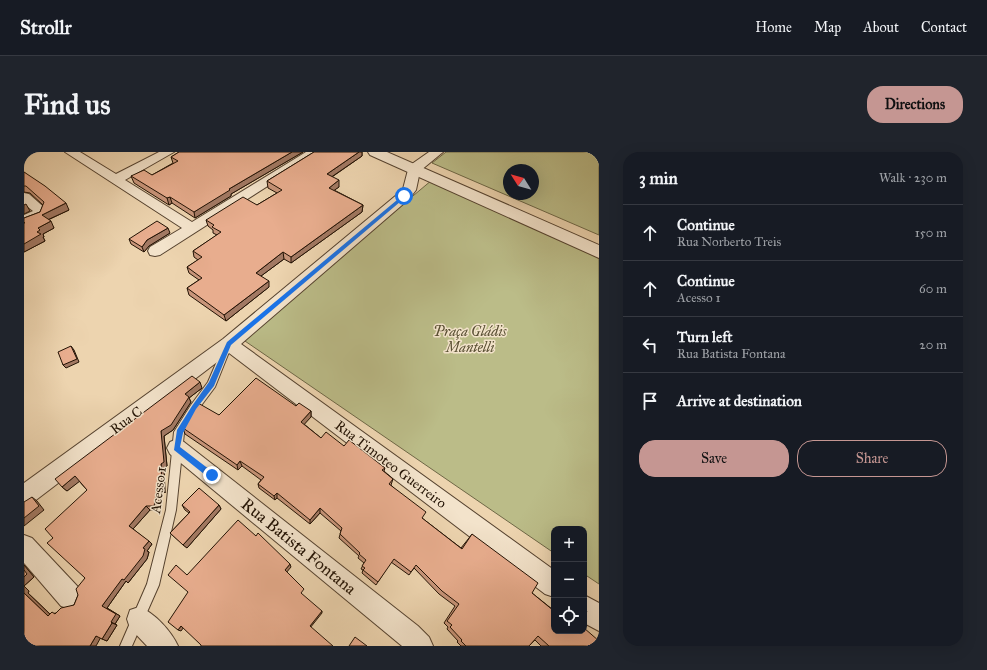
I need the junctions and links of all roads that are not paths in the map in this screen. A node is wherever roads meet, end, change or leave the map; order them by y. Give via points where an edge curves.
1 (71, 152) edge
2 (168, 152) edge
3 (315, 152) edge
4 (375, 152) edge
5 (398, 152) edge
6 (437, 152) edge
7 (418, 166) junction
8 (115, 180) junction
9 (24, 197) edge
10 (24, 221) edge
11 (192, 228) junction
12 (599, 239) edge
13 (155, 251) dead end
14 (599, 252) edge
15 (229, 344) junction
16 (177, 448) junction
17 (24, 496) edge
18 (24, 546) edge
19 (551, 583) edge
20 (70, 597) dead end
21 (587, 610) edge
22 (139, 619) junction
23 (599, 619) edge
24 (126, 646) edge
25 (165, 646) edge
26 (420, 646) edge

1 - 8 street
2 - 8 street
3 - 11 street
4 - 7 street
5 - 7 street
6 - 7 street
7 - 12 street
7 - 14 street
7 - 15 street, Rua C via 404,196
8 - 11 street
9 - 10 street via 40,210 38,214
11 - 13 street
15 - 16 lane, Acesso 1 via 212,384 179,432
15 - 17 street, Rua C
15 - 19 street, Rua Timoteo Guerreiro
16 - 22 lane, Acesso 1 via 171,510 153,585
16 - 26 street, Rua Batista Fontana
18 - 20 street
21 - 23 street
22 - 24 lane, Acesso 1
22 - 25 street

